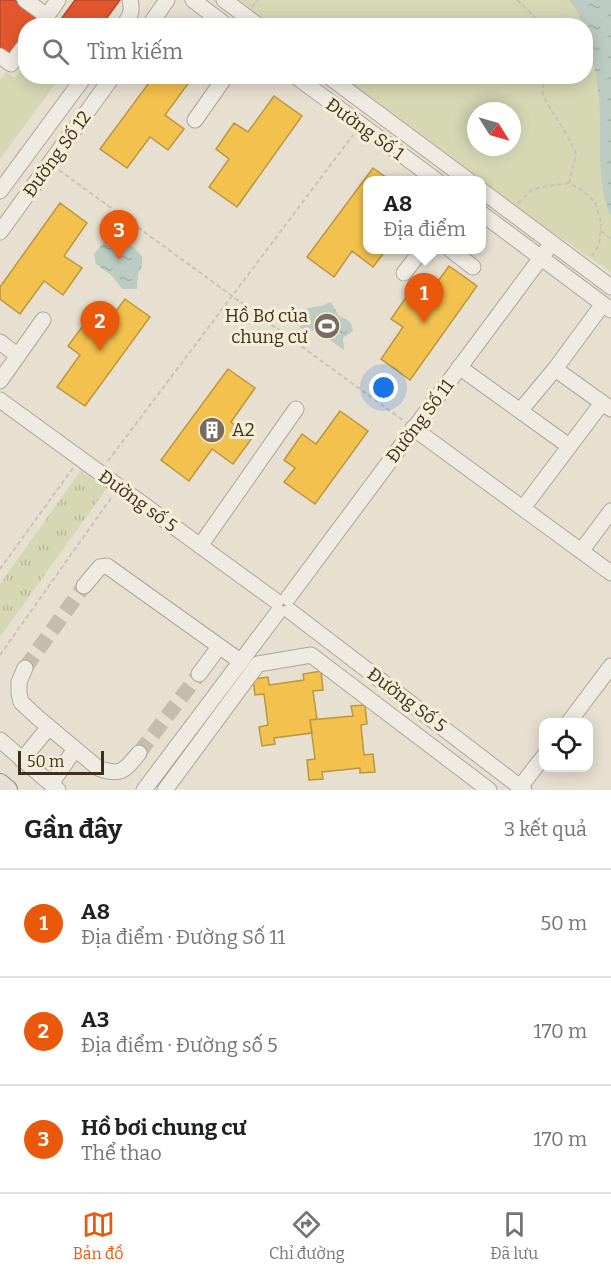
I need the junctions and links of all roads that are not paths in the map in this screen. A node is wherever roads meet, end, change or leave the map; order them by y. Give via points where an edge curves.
1 (25, 0) edge
2 (58, 0) edge
3 (130, 0) edge
4 (167, 0) edge
5 (193, 0) edge
6 (224, 0) edge
7 (40, 18) edge
8 (45, 18) edge
9 (129, 18) edge
10 (155, 18) edge
11 (217, 18) edge
12 (248, 18) edge
13 (18, 55) edge
14 (0, 56) edge
15 (79, 84) edge
16 (106, 84) edge
17 (220, 84) edge
18 (306, 84) edge
19 (339, 84) edge
20 (195, 120) dead end
21 (430, 176) edge
22 (463, 176) edge
23 (0, 191) edge
24 (486, 194) edge
25 (486, 217) edge
26 (0, 232) edge
27 (552, 243) junction
28 (418, 254) edge
29 (457, 254) edge
30 (542, 258) junction
31 (473, 267) dead end
32 (404, 273) dead end
33 (611, 287) edge
34 (607, 307) edge
35 (43, 320) dead end
36 (0, 342) edge
37 (18, 356) junction
38 (459, 367) junction
39 (555, 369) junction
40 (0, 381) edge
41 (0, 400) edge
42 (606, 406) edge
43 (296, 409) dead end
44 (520, 411) junction
45 (413, 428) junction
46 (569, 446) junction
47 (524, 508) junction
48 (611, 511) edge
49 (200, 546) junction
50 (582, 550) junction
51 (611, 573) edge
52 (84, 586) tunnel mouth
53 (283, 605) junction
54 (219, 647) junction
55 (240, 661) junction
56 (611, 666) edge
57 (25, 668) tunnel mouth
58 (199, 674) tunnel mouth
59 (407, 700) junction
60 (394, 718) junction
61 (573, 718) edge
62 (193, 724) junction
63 (49, 727) junction
64 (211, 738) junction
65 (0, 740) edge
66 (75, 748) junction
67 (139, 753) tunnel mouth
68 (22, 760) junction
69 (539, 762) edge
70 (498, 770) junction
71 (0, 784) edge
72 (54, 787) edge
73 (487, 788) edge
74 (522, 789) edge
75 (7, 790) edge
76 (144, 790) edge
77 (165, 790) edge

1 - 7 street
2 - 8 street
3 - 9 street
4 - 10 street
5 - 11 street
6 - 12 street
13 - 14 street via 11,64
15 - 23 street
16 - 26 street, Đường Số 12
17 - 20 street
18 - 21 street, Đường Số 1
19 - 22 street, Đường Số 1
24 - 27 street
25 - 30 street
27 - 30 street, Đường Số 11
27 - 33 street
28 - 32 street
29 - 31 street
30 - 34 street
30 - 38 street, Đường Số 11
34 - 39 street
35 - 37 street
36 - 37 street
37 - 40 street
38 - 44 street
38 - 45 street, Đường Số 11
39 - 42 street
39 - 44 street
41 - 49 street, Đường số 5
42 - 46 street
43 - 49 street
44 - 46 street
45 - 47 street
45 - 53 street, Đường Số 11
46 - 47 street
47 - 50 street
48 - 50 street
49 - 53 street, Đường số 5
50 - 51 street
52 - 54 street via 100,567 107,566
53 - 55 street, Đường Số 11
53 - 59 street, Đường Số 5
54 - 55 street
54 - 58 street
55 - 62 street, Đường Số 11
56 - 61 street
57 - 63 street via 19,682 21,702
59 - 60 street
59 - 70 street, Đường Số 5
60 - 64 street via 311,655 258,664
60 - 73 street
62 - 64 street
62 - 76 street, Đường Số 11
63 - 66 street
63 - 68 street
64 - 77 street
65 - 68 street
66 - 67 street via 109,773 127,768
66 - 72 street
68 - 72 street
69 - 74 street
70 - 73 street
70 - 74 street, Đường Số 5
71 - 75 main road

